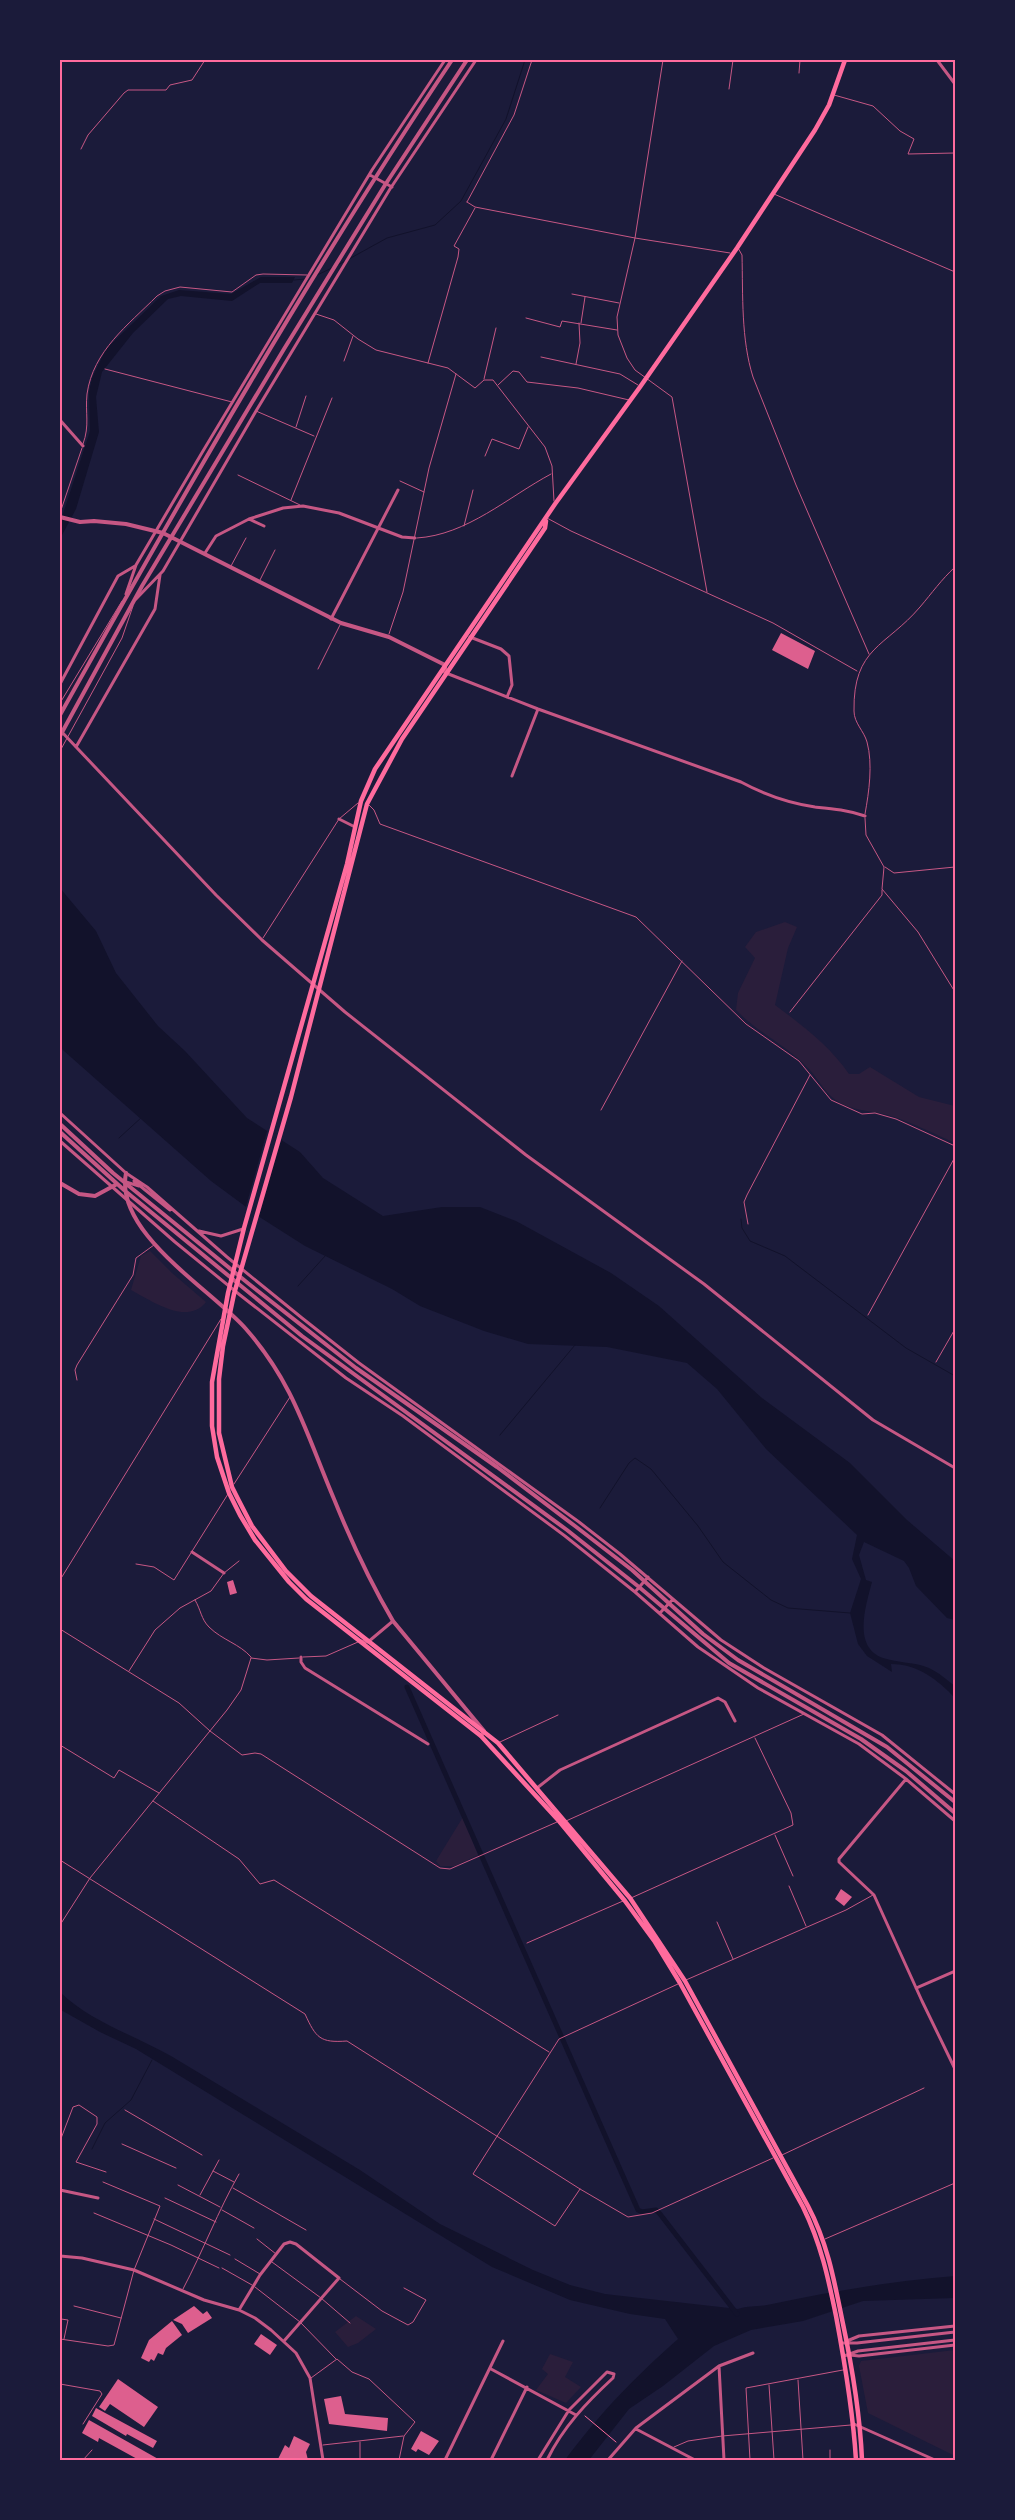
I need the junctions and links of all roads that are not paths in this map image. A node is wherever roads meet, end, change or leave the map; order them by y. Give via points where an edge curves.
1 (205, 60) edge
2 (445, 60) edge
3 (452, 60) edge
4 (467, 60) edge
5 (476, 60) edge
6 (532, 60) edge
7 (663, 60) edge
8 (733, 60) edge
9 (800, 60) edge
10 (845, 60) edge
11 (938, 60) edge
12 (799, 73) dead end
13 (955, 84) edge
14 (729, 90) dead end
15 (834, 95) junction
16 (81, 149) dead end
17 (955, 153) edge
18 (370, 175) junction
19 (375, 178) junction
20 (386, 184) junction
21 (392, 187) junction
22 (773, 193) junction
23 (475, 207) junction
24 (635, 238) junction
25 (737, 248) junction
26 (732, 253) junction
27 (955, 272) edge
28 (309, 275) junction
29 (572, 294) dead end
30 (585, 296) junction
31 (620, 303) junction
32 (315, 314) junction
33 (526, 318) dead end
34 (580, 324) junction
35 (496, 328) dead end
36 (618, 331) junction
37 (353, 336) junction
38 (541, 357) dead end
39 (344, 361) dead end
40 (428, 364) junction
41 (575, 365) junction
42 (105, 369) dead end
43 (456, 374) junction
44 (646, 379) junction
45 (484, 380) junction
46 (497, 386) junction
47 (640, 387) junction
48 (306, 396) dead end
49 (332, 398) dead end
50 (630, 400) junction
51 (233, 402) junction
52 (256, 411) junction
53 (60, 420) edge
54 (528, 426) junction
55 (296, 428) junction
56 (315, 436) junction
57 (83, 446) junction
58 (485, 456) dead end
59 (552, 474) junction
60 (238, 475) dead end
61 (400, 481) dead end
62 (398, 490) dead end
63 (473, 490) dead end
64 (425, 493) junction
65 (291, 500) junction
66 (555, 504) junction
67 (303, 506) junction
68 (60, 513) edge
69 (60, 517) edge
70 (546, 517) junction
71 (249, 519) junction
72 (264, 526) dead end
73 (464, 526) junction
74 (378, 527) junction
75 (157, 531) junction
76 (163, 533) junction
77 (173, 537) junction
78 (246, 538) dead end
79 (415, 538) junction
80 (180, 540) junction
81 (275, 550) dead end
82 (205, 553) junction
83 (136, 565) junction
84 (230, 567) junction
85 (955, 568) edge
86 (160, 574) junction
87 (258, 583) junction
88 (707, 592) junction
89 (126, 594) junction
90 (135, 600) junction
91 (331, 618) junction
92 (341, 623) junction
93 (388, 637) junction
94 (468, 638) junction
95 (869, 655) junction
96 (445, 665) junction
97 (318, 669) dead end
98 (858, 671) junction
99 (445, 672) junction
100 (60, 684) edge
101 (507, 697) junction
102 (60, 703) edge
103 (538, 709) junction
104 (60, 715) edge
105 (60, 730) edge
106 (60, 736) edge
107 (76, 747) junction
108 (60, 750) edge
109 (512, 776) dead end
110 (361, 801) junction
111 (367, 804) junction
112 (865, 816) junction
113 (339, 819) junction
114 (354, 829) junction
115 (884, 867) junction
116 (955, 867) edge
117 (882, 888) junction
118 (262, 940) junction
119 (682, 960) junction
120 (955, 992) edge
121 (790, 1012) dead end
122 (810, 1074) junction
123 (601, 1110) dead end
124 (60, 1113) edge
125 (60, 1124) edge
126 (60, 1132) edge
127 (60, 1141) edge
128 (955, 1146) edge
129 (955, 1157) edge
130 (126, 1173) junction
131 (124, 1182) junction
132 (60, 1184) edge
133 (117, 1184) junction
134 (140, 1186) junction
135 (111, 1187) junction
136 (124, 1190) junction
137 (125, 1198) junction
138 (748, 1224) dead end
139 (244, 1228) junction
140 (154, 1244) junction
141 (227, 1310) junction
142 (868, 1315) dead end
143 (955, 1329) edge
144 (936, 1362) dead end
145 (77, 1380) dead end
146 (292, 1394) junction
147 (955, 1468) edge
148 (232, 1487) junction
149 (229, 1493) junction
150 (192, 1552) junction
151 (239, 1561) dead end
152 (136, 1564) dead end
153 (224, 1573) junction
154 (648, 1577) junction
155 (60, 1580) edge
156 (645, 1581) junction
157 (640, 1587) junction
158 (636, 1592) junction
159 (673, 1599) junction
160 (194, 1600) junction
161 (669, 1603) junction
162 (664, 1609) junction
163 (660, 1614) junction
164 (393, 1622) junction
165 (60, 1629) edge
166 (359, 1641) junction
167 (368, 1642) junction
168 (302, 1657) junction
169 (251, 1658) junction
170 (128, 1672) junction
171 (558, 1714) dead end
172 (805, 1714) junction
173 (735, 1721) dead end
174 (210, 1731) junction
175 (484, 1731) junction
176 (481, 1736) junction
177 (755, 1737) junction
178 (498, 1743) junction
179 (428, 1744) dead end
180 (60, 1745) edge
181 (906, 1779) junction
182 (537, 1788) junction
183 (159, 1794) junction
184 (955, 1794) edge
185 (153, 1801) junction
186 (955, 1802) edge
187 (955, 1813) edge
188 (559, 1821) junction
189 (566, 1821) junction
190 (955, 1821) edge
191 (775, 1834) junction
192 (60, 1860) edge
193 (793, 1876) dead end
194 (90, 1878) junction
195 (789, 1886) dead end
196 (874, 1895) junction
197 (627, 1900) junction
198 (716, 1922) dead end
199 (60, 1925) edge
200 (807, 1927) junction
201 (527, 1943) dead end
202 (733, 1959) junction
203 (955, 1971) edge
204 (683, 1982) junction
205 (916, 1988) junction
206 (550, 2052) junction
207 (955, 2069) edge
208 (924, 2088) dead end
209 (125, 2110) dead end
210 (497, 2135) junction
211 (60, 2141) edge
212 (122, 2144) dead end
213 (202, 2155) dead end
214 (777, 2156) junction
215 (219, 2160) dead end
216 (176, 2168) dead end
217 (213, 2171) junction
218 (106, 2172) dead end
219 (239, 2174) dead end
220 (103, 2182) dead end
221 (234, 2183) junction
222 (955, 2183) edge
223 (178, 2185) dead end
224 (232, 2187) junction
225 (580, 2189) junction
226 (60, 2190) edge
227 (199, 2196) junction
228 (98, 2198) dead end
229 (165, 2198) dead end
230 (221, 2208) junction
231 (94, 2213) dead end
232 (154, 2219) junction
233 (216, 2222) junction
234 (254, 2228) dead end
235 (306, 2230) dead end
236 (147, 2234) junction
237 (256, 2238) dead end
238 (822, 2240) junction
239 (207, 2243) junction
240 (276, 2254) junction
241 (230, 2255) dead end
242 (60, 2256) edge
243 (199, 2258) junction
244 (235, 2259) dead end
245 (270, 2261) junction
246 (218, 2268) dead end
247 (222, 2268) dead end
248 (134, 2270) junction
249 (260, 2274) junction
250 (339, 2278) junction
251 (253, 2286) junction
252 (404, 2288) dead end
253 (182, 2290) junction
254 (321, 2298) junction
255 (74, 2306) dead end
256 (239, 2310) junction
257 (121, 2318) junction
258 (61, 2319) edge
259 (300, 2322) junction
260 (350, 2324) dead end
261 (955, 2326) edge
262 (955, 2332) edge
263 (60, 2339) edge
264 (64, 2339) junction
265 (955, 2340) edge
266 (284, 2341) junction
267 (503, 2341) dead end
268 (844, 2342) junction
269 (955, 2345) edge
270 (753, 2353) dead end
271 (847, 2355) junction
272 (337, 2359) junction
273 (718, 2366) junction
274 (490, 2369) junction
275 (849, 2369) junction
276 (310, 2378) junction
277 (798, 2380) junction
278 (60, 2384) edge
279 (769, 2384) junction
280 (527, 2388) junction
281 (569, 2410) junction
282 (576, 2415) junction
283 (83, 2424) dead end
284 (854, 2424) junction
285 (861, 2426) junction
286 (636, 2428) junction
287 (801, 2430) junction
288 (773, 2433) junction
289 (749, 2434) junction
290 (404, 2436) junction
291 (722, 2436) junction
292 (360, 2441) junction
293 (322, 2445) junction
294 (672, 2448) junction
295 (92, 2450) dead end
296 (830, 2450) dead end
297 (83, 2460) edge
298 (323, 2460) edge
299 (360, 2460) edge
300 (399, 2460) edge
301 (445, 2460) edge
302 (491, 2460) edge
303 (538, 2460) edge
304 (547, 2460) edge
305 (608, 2460) edge
306 (695, 2460) edge
307 (724, 2460) edge
308 (750, 2460) edge
309 (774, 2460) edge
310 (803, 2460) edge
311 (830, 2460) edge
312 (856, 2460) edge
313 (862, 2460) edge
314 (935, 2460) edge

1 - 16 lane via 192,80 170,85 166,90 128,90 88,135
2 - 18 street
3 - 19 street
4 - 20 street
5 - 21 street
6 - 23 lane via 514,115 467,202
7 - 24 lane
8 - 14 lane
9 - 12 lane
10 - 15 main road
11 - 13 street
15 - 17 lane via 873,106 900,131 914,139 908,154
15 - 22 main road
18 - 19 street
18 - 28 street
19 - 20 street
19 - 76 street
20 - 21 street
20 - 77 street
21 - 32 street
22 - 25 main road
22 - 27 lane
23 - 24 lane
23 - 40 lane via 454,246 460,249
24 - 26 lane
24 - 31 lane
25 - 26 main road
25 - 95 lane via 742,255 743,314 751,371
26 - 44 main road
28 - 51 street
28 - 57 lane via 256,275 232,292 180,287 166,290 105,349 87,396 88,430
29 - 30 lane
30 - 31 lane
30 - 34 lane
31 - 36 lane
32 - 37 lane via 334,320
32 - 52 street
33 - 34 lane via 560,327 562,321
34 - 36 lane
34 - 41 lane
35 - 45 lane
36 - 44 lane via 627,358
37 - 39 lane
37 - 40 lane via 376,350
38 - 41 lane
40 - 43 lane via 448,368
41 - 47 lane via 620,374
42 - 51 lane
43 - 45 lane via 475,388
43 - 64 lane
44 - 47 main road
44 - 88 lane via 672,397
45 - 46 lane via 493,380
46 - 50 lane via 513,371 519,372 527,382 578,388
46 - 54 lane
47 - 50 main road
48 - 55 lane
49 - 56 lane
50 - 66 main road
51 - 75 street
52 - 55 lane
52 - 80 street
53 - 57 street
54 - 58 lane via 520,448 492,439
54 - 59 lane via 545,446
55 - 56 lane
56 - 65 lane
57 - 68 lane
59 - 66 lane
59 - 73 lane
60 - 65 lane
61 - 64 lane
62 - 74 street
63 - 73 lane
64 - 79 lane
65 - 67 lane
66 - 70 main road
67 - 71 street via 283,508
67 - 74 street via 339,513
69 - 75 street via 76,522 94,520
70 - 88 lane via 578,535
70 - 94 main road
71 - 72 street
71 - 82 street via 216,536
73 - 79 lane via 443,535
74 - 79 street via 402,537
74 - 91 street
75 - 76 street
75 - 83 street
76 - 77 street
76 - 89 street
77 - 80 street
77 - 90 street
78 - 84 lane
79 - 93 lane via 403,592
80 - 82 street
80 - 86 street
81 - 87 lane
82 - 84 street
83 - 89 street
83 - 100 street via 118,576
84 - 87 street
85 - 95 lane via 934,587 920,607
86 - 90 street
86 - 107 street via 155,609
87 - 91 street
88 - 98 lane via 773,623
89 - 102 lane
89 - 104 street
90 - 106 street
90 - 108 lane via 122,638
91 - 92 street
92 - 93 street
92 - 97 lane
93 - 96 street
94 - 96 main road
94 - 99 main road
94 - 101 street via 501,649 509,656 512,685
95 - 98 lane
96 - 99 street
96 - 110 main road via 386,752
98 - 112 lane via 854,712 867,742 869,771
99 - 101 street
99 - 111 main road via 391,756
101 - 103 street
103 - 109 street
103 - 112 street via 741,782 771,797 846,809
105 - 107 street
107 - 118 street
110 - 113 lane
110 - 114 main road
111 - 119 lane via 374,810 380,824 636,917
111 - 148 main road via 293,1088 234,1294 223,1346 219,1433
112 - 115 lane via 866,835
113 - 114 street
113 - 118 lane
114 - 139 main road via 347,864
115 - 116 lane via 894,872
115 - 117 lane
117 - 120 lane via 918,932
117 - 121 lane via 882,895
118 - 147 street via 345,1012 526,1156 704,1284 873,1420
119 - 122 lane via 746,1024 799,1061
119 - 123 lane
122 - 128 lane via 825,1094 846,1109 896,1119
122 - 138 lane via 744,1202
124 - 130 street
125 - 131 street
126 - 133 street
127 - 135 street
129 - 142 lane
130 - 131 street
130 - 134 street
130 - 154 street via 359,1363 571,1516
131 - 133 street
131 - 134 street
131 - 136 street
131 - 156 street via 356,1368 497,1467
132 - 135 street via 88,1195 100,1194
133 - 135 street
133 - 136 street
134 - 139 street via 200,1232 221,1236
135 - 137 street
136 - 137 street
136 - 157 street via 347,1370 492,1474
137 - 140 street
137 - 158 street via 240,1295 346,1378 403,1416
139 - 149 main road via 219,1333 212,1382 212,1426 217,1457
140 - 141 street
140 - 145 lane via 136,1258 133,1275 77,1365
141 - 146 street via 270,1358
141 - 155 lane
143 - 144 lane
146 - 148 lane
146 - 164 street via 362,1563
148 - 149 lane
148 - 167 main road via 252,1526 286,1571 311,1596
149 - 150 lane
149 - 166 main road via 270,1561 306,1599
150 - 152 lane via 174,1580 154,1567
150 - 153 street
151 - 153 lane
153 - 160 lane via 211,1591
154 - 156 street
154 - 159 street
156 - 157 street
156 - 161 street
157 - 158 street
157 - 162 street
158 - 163 street
159 - 161 street
159 - 184 street via 721,1640 756,1664 882,1735
160 - 169 lane via 200,1608 201,1618 210,1628 245,1650
160 - 170 lane via 155,1630
161 - 162 street
161 - 186 street via 738,1660 887,1747
162 - 163 street
162 - 187 street via 729,1664 862,1738
163 - 172 street via 733,1673
164 - 167 street
164 - 175 street
165 - 170 lane
166 - 167 street
166 - 168 lane via 326,1656
166 - 176 main road
167 - 175 main road
168 - 169 lane
168 - 179 street via 305,1668
169 - 174 lane via 242,1690
170 - 174 lane via 179,1703
171 - 178 lane
172 - 177 lane
172 - 181 street via 858,1744
173 - 182 street via 725,1702 718,1698 560,1770
174 - 183 lane
174 - 188 lane via 242,1755 261,1754 440,1868 450,1870
175 - 176 street
175 - 178 main road
176 - 188 main road
177 - 189 lane
177 - 191 lane via 794,1821 794,1825
178 - 182 main road
180 - 183 lane via 114,1778 120,1770
181 - 190 street
181 - 196 street via 839,1859
182 - 189 main road
183 - 185 lane
185 - 194 lane
185 - 206 lane via 239,1859 260,1884 274,1880
188 - 189 lane
188 - 197 main road
189 - 197 main road
191 - 193 lane
191 - 197 lane
192 - 194 lane
194 - 199 lane
194 - 210 lane via 306,2014 320,2039 347,2041
195 - 200 lane
196 - 200 lane
196 - 205 street
197 - 201 lane
197 - 204 main road
198 - 202 lane
200 - 202 lane
202 - 204 lane
203 - 205 street
204 - 206 lane via 565,2034
204 - 214 main road
205 - 207 street
206 - 210 lane
208 - 214 lane
209 - 213 lane
210 - 225 lane
210 - 225 lane via 473,2174 555,2226
211 - 218 lane via 73,2107 79,2105 97,2117 97,2124 76,2162
212 - 216 lane
214 - 225 lane via 652,2213 628,2217
214 - 238 main road
215 - 217 lane
217 - 221 lane
217 - 227 lane
219 - 221 lane
220 - 232 lane via 160,2206
221 - 224 lane
222 - 238 lane
223 - 227 lane
224 - 230 lane
224 - 235 lane
226 - 228 street
227 - 230 lane
229 - 233 lane
230 - 233 lane
230 - 234 lane
231 - 236 lane
232 - 236 lane
232 - 239 lane
233 - 239 lane
236 - 243 lane
236 - 248 lane
237 - 240 lane
238 - 268 main road
239 - 241 lane
239 - 243 lane
240 - 245 street
240 - 250 street via 284,2244 296,2244
242 - 248 street
243 - 246 lane
243 - 253 lane
244 - 249 lane
245 - 249 street
245 - 254 lane
247 - 251 lane
248 - 253 street
248 - 257 lane
249 - 251 street
250 - 252 lane via 382,2311 408,2325 426,2300
250 - 254 street
251 - 256 street
251 - 259 lane
253 - 256 street
254 - 259 street
254 - 260 lane
255 - 257 lane
256 - 266 street
257 - 264 lane via 112,2346
258 - 264 lane via 68,2320
259 - 266 street
259 - 272 lane
261 - 268 street via 856,2337
262 - 268 street
263 - 264 lane
265 - 271 street
266 - 276 street via 296,2353
267 - 274 street
268 - 271 main road
269 - 271 street
270 - 273 street
271 - 275 main road
272 - 276 lane
272 - 290 lane via 352,2372 368,2379 415,2422
273 - 286 street
273 - 291 street
274 - 280 street
274 - 301 street
275 - 277 lane
275 - 284 main road
275 - 285 main road
276 - 293 street
277 - 279 lane
277 - 287 lane
278 - 283 lane via 102,2394
279 - 288 lane
279 - 289 lane via 746,2388
280 - 281 street
280 - 302 street
281 - 282 street
281 - 282 street via 607,2372 614,2374 614,2378
281 - 303 street
282 - 304 street
284 - 285 street
284 - 287 lane
284 - 312 main road
285 - 313 main road
285 - 314 street
286 - 294 street
286 - 305 street
287 - 288 lane
287 - 310 lane
288 - 289 lane
288 - 309 lane
289 - 291 lane
289 - 308 lane
290 - 292 lane
290 - 300 lane
291 - 294 lane via 688,2441
291 - 307 street
292 - 293 lane
292 - 299 lane
293 - 298 street
294 - 306 street
295 - 297 lane
296 - 311 lane

